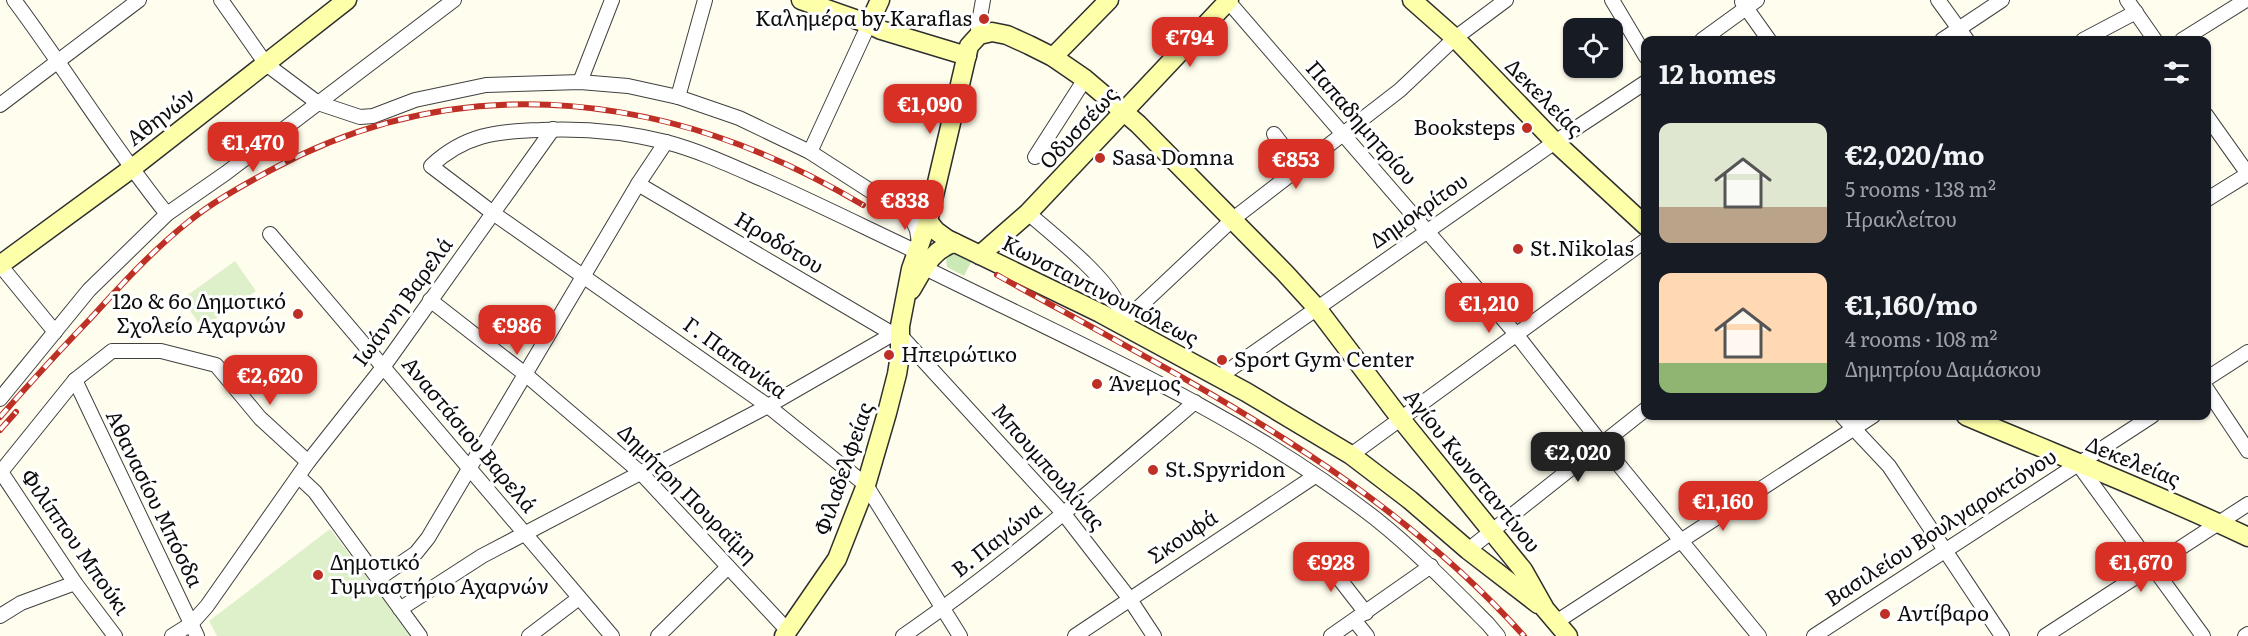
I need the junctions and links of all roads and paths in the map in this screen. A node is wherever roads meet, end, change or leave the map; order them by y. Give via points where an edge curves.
1 (15, 0) edge
2 (139, 0) edge
3 (221, 0) edge
4 (347, 0) edge
5 (454, 0) edge
6 (612, 0) edge
7 (705, 0) edge
8 (801, 0) edge
9 (880, 0) edge
10 (982, 0) edge
11 (1109, 0) edge
12 (1228, 0) edge
13 (1412, 0) edge
14 (1506, 0) edge
15 (1612, 0) edge
16 (1938, 0) edge
17 (2002, 0) edge
18 (2127, 0) edge
19 (2246, 0) edge
20 (1748, 3) edge
21 (2136, 12) junction
22 (869, 24) junction
23 (979, 35) junction
24 (1963, 35) edge
25 (1707, 36) edge
26 (1767, 36) edge
27 (2091, 36) edge
28 (2152, 36) edge
29 (2188, 36) edge
30 (1455, 39) junction
31 (1641, 49) edge
32 (967, 56) junction
33 (1053, 57) junction
34 (59, 60) junction
35 (266, 64) junction
36 (1085, 79) junction
37 (580, 82) junction
38 (1641, 85) edge
39 (678, 97) junction
40 (318, 103) junction
41 (0, 105) edge
42 (1125, 112) junction
43 (2211, 122) edge
44 (553, 129) junction
45 (1274, 134) dead end
46 (1345, 134) junction
47 (666, 142) junction
48 (1555, 142) junction
49 (810, 152) junction
50 (1035, 157) dead end
51 (1299, 167) junction
52 (131, 169) junction
53 (2248, 174) edge
54 (638, 184) junction
55 (2211, 197) edge
56 (494, 213) junction
57 (1028, 213) junction
58 (167, 214) junction
59 (1233, 219) junction
60 (928, 221) junction
61 (1641, 221) edge
62 (1427, 232) junction
63 (270, 234) dead end
64 (955, 243) junction
65 (1641, 244) edge
66 (920, 255) junction
67 (980, 255) junction
68 (0, 265) edge
69 (584, 276) junction
70 (430, 300) junction
71 (1316, 308) junction
72 (1120, 325) junction
73 (55, 332) junction
74 (1516, 334) junction
75 (896, 335) junction
76 (2248, 352) edge
77 (384, 366) junction
78 (525, 374) junction
79 (2211, 376) edge
80 (1219, 377) junction
81 (75, 380) junction
82 (2211, 396) edge
83 (0, 399) edge
84 (1196, 402) junction
85 (768, 406) junction
86 (1641, 413) edge
87 (1400, 418) junction
88 (1846, 420) edge
89 (1867, 420) edge
90 (1975, 420) edge
91 (2146, 420) edge
92 (1854, 428) junction
93 (1601, 443) junction
94 (2248, 451) edge
95 (1350, 455) junction
96 (308, 462) junction
97 (2078, 464) junction
98 (470, 468) junction
99 (1, 472) edge
100 (641, 473) junction
101 (1315, 476) junction
102 (299, 477) junction
103 (866, 485) junction
104 (2248, 504) edge
105 (1064, 514) junction
106 (2219, 523) junction
107 (1492, 531) junction
108 (525, 533) junction
109 (2248, 537) edge
110 (1682, 540) junction
111 (1946, 549) junction
112 (1468, 550) junction
113 (1320, 554) dead end
114 (1431, 566) junction
115 (728, 567) junction
116 (2152, 567) junction
117 (378, 579) junction
118 (75, 583) junction
119 (579, 598) junction
120 (1129, 598) junction
121 (944, 608) junction
122 (400, 609) junction
123 (1550, 615) junction
124 (0, 616) edge
125 (1360, 617) junction
126 (194, 630) edge
127 (789, 634) edge
128 (115, 636) edge
129 (172, 636) edge
130 (420, 636) edge
131 (529, 636) edge
132 (612, 636) edge
133 (658, 636) edge
134 (903, 636) edge
135 (960, 636) edge
136 (1076, 636) edge
137 (1154, 636) edge
138 (1331, 636) edge
139 (1366, 636) edge
140 (1498, 636) edge
141 (1568, 636) edge
142 (1760, 636) edge
143 (1814, 636) edge
144 (2002, 636) edge
145 (2045, 636) edge
146 (2203, 636) edge

1 - 34 street
2 - 34 street
3 - 35 street
4 - 35 main road, Αθηνών
5 - 40 street
6 - 37 street
7 - 39 street
8 - 22 main road
9 - 22 main road
10 - 23 street
11 - 33 main road
12 - 42 main road, Οδυσσέως
12 - 46 street, Παπαδημητρίου
13 - 30 main road, Δεκελείας
14 - 30 street
15 - 31 street
16 - 24 street
17 - 24 street
18 - 21 street
19 - 29 street
20 - 25 street
20 - 26 street
21 - 27 street
21 - 28 street
22 - 32 main road
22 - 49 street
23 - 32 main road via 972,41
23 - 33 main road, Αγίου Κωνσταντίνου via 1001,33
30 - 46 street
30 - 48 main road, Δεκελείας
32 - 60 main road, Φιλαδελφείας
33 - 36 main road, Αγίου Κωνσταντίνου
34 - 41 street
34 - 52 street
35 - 40 street
35 - 52 main road, Αθηνών
36 - 42 main road, Αγίου Κωνσταντίνου
36 - 50 street
37 - 39 street via 628,86
37 - 40 street via 486,85 415,100 373,116 360,117
38 - 48 street, Δημοκρίτου
39 - 49 street via 739,118
40 - 58 street
42 - 57 main road, Οδυσσέως
42 - 59 main road, Αγίου Κωνσταντίνου
43 - 53 street
44 - 47 street via 602,131
44 - 56 street, Ιωάννη Βαρελά
44 - 56 street, Γ. Παπανίκα via 478,136 446,152 431,166
45 - 51 street
46 - 51 street
46 - 62 street, Παπαδημητρίου
47 - 54 street
47 - 66 street via 718,159
48 - 61 main road, Δεκελείας
48 - 62 street, Δημοκρίτου
49 - 66 street via 911,217
51 - 59 street
52 - 58 street
52 - 68 main road, Αθηνών
53 - 55 street
54 - 69 street
54 - 75 street, Ηροδότου
56 - 69 street, Γ. Παπανίκα
56 - 70 street, Ιωάννη Βαρελά
57 - 67 main road, Οδυσσέως
57 - 72 street via 1110,292
58 - 73 street via 89,290
59 - 71 main road, Αγίου Κωνσταντίνου
59 - 72 street
60 - 64 main road, Κωνσταντινουπόλεως
60 - 66 main road, Φιλαδελφείας
62 - 71 street, Δημοκρίτου
62 - 74 street, Παπαδημητρίου
63 - 77 street, Αναστάσιου Βαρελά
64 - 66 main road, Φιλαδελφείας via 934,254
64 - 67 main road, Κωνσταντινουπόλεως
65 - 74 street
66 - 75 main road, Φιλαδελφείας via 911,269
66 - 84 street
67 - 72 main road, Κωνσταντινουπόλεως
68 - 73 street
69 - 78 street
69 - 85 street, Γ. Παπανίκα
70 - 77 street, Ιωάννη Βαρελά
70 - 78 street, Δημήτρη Πουραΐμη
71 - 80 street, Δημοκρίτου
71 - 87 main road, Αγίου Κωνσταντίνου
72 - 80 main road, Κωνσταντινουπόλεως
73 - 83 street
74 - 87 street
74 - 93 street, Παπαδημητρίου
75 - 85 street
75 - 103 main road, Φιλαδελφείας via 900,355 897,374
75 - 105 street, Μπουμπουλίνας
76 - 79 street
77 - 96 street, Ιωάννη Βαρελά
77 - 98 street, Αναστάσιου Βαρελά
78 - 98 street
78 - 100 street, Δημήτρη Πουραΐμη
80 - 95 main road, Κωνσταντινουπόλεως
81 - 96 street via 112,351 161,351 216,365 260,418
81 - 99 street
81 - 126 street, Αθανασίου Μπόσδα
82 - 94 street
84 - 101 street
84 - 105 street, Β. Παγώνα
85 - 100 street
85 - 103 street, Γ. Παπανίκα
86 - 93 street
87 - 95 street
87 - 107 main road, Αγίου Κωνσταντίνου
88 - 92 street
89 - 92 street
90 - 97 main road, Δεκελείας
91 - 97 street, Βασιλείου Βουλγαροκτόνου
92 - 110 street
92 - 111 street via 1889,466
93 - 107 street
93 - 110 street, Παπαδημητρίου
95 - 112 main road, Κωνσταντινουπόλεως
96 - 102 street, Ιωάννη Βαρελά
97 - 106 main road, Δεκελείας
97 - 111 street, Βασιλείου Βουλγαροκτόνου
97 - 116 street
98 - 108 street, Αναστάσιου Βαρελά
98 - 117 street via 416,553
99 - 118 street, Φιλίππου Μπούκι
100 - 108 street
100 - 115 street, Δημήτρη Πουραΐμη
101 - 114 street
101 - 120 street, Σκουφά
102 - 117 street via 315,492
102 - 126 street, Ιωάννη Βαρελά
103 - 121 street, Γ. Παπανίκα
103 - 127 main road, Φιλαδελφείας via 837,559
104 - 106 street
105 - 120 street, Μπουμπουλίνας
105 - 121 street, Β. Παγώνα
106 - 109 main road, Δεκελείας
106 - 116 street
107 - 112 street
107 - 123 main road, Αγίου Κωνσταντίνου via 1523,570
108 - 119 street, Αναστάσιου Βαρελά
108 - 122 street
110 - 123 street
110 - 142 street, Παπαδημητρίου
111 - 143 street, Βασιλείου Βουλγαροκτόνου
111 - 144 street
112 - 123 main road, Κωνσταντινουπόλεως
113 - 125 street
114 - 125 street
114 - 140 street
115 - 127 street, Δημήτρη Πουραΐμη
115 - 133 street
116 - 145 street
116 - 146 street
117 - 122 street
118 - 124 street via 21,603
118 - 128 street, Φιλίππου Μπούκι
119 - 131 street
119 - 132 street, Αναστάσιου Βαρελά
120 - 136 street, Σκουφά
120 - 137 street, Μπουμπουλίνας
121 - 134 street, Β. Παγώνα
121 - 135 street, Γ. Παπανίκα
122 - 130 street
123 - 141 main road, Αγίου Κωνσταντίνου
125 - 138 street
125 - 139 street
126 - 129 street, Ιωάννη Βαρελά

